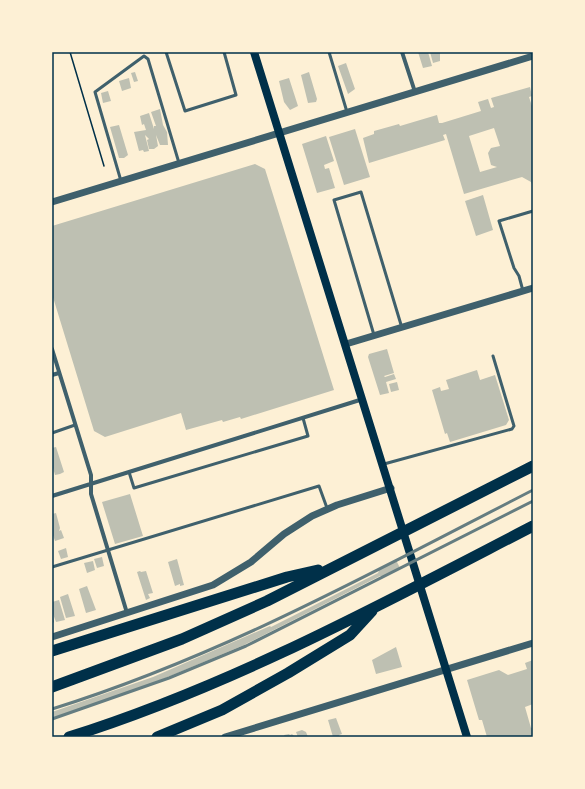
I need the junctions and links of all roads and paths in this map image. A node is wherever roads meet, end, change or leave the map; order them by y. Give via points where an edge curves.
1 (70, 52) edge
2 (166, 52) edge
3 (224, 52) edge
4 (254, 52) edge
5 (329, 52) edge
6 (402, 52) edge
7 (533, 56) edge
8 (415, 92) junction
9 (347, 112) junction
10 (280, 133) junction
11 (179, 163) junction
12 (104, 166) dead end
13 (121, 181) junction
14 (52, 202) edge
15 (533, 211) edge
16 (533, 288) edge
17 (523, 291) junction
18 (402, 328) junction
19 (375, 336) junction
20 (346, 344) junction
21 (52, 349) edge
22 (493, 356) dead end
23 (59, 373) junction
24 (52, 375) edge
25 (363, 398) junction
26 (303, 418) junction
27 (75, 426) junction
28 (52, 432) edge
29 (384, 464) junction
30 (533, 466) edge
31 (129, 472) junction
32 (91, 484) junction
33 (391, 488) junction
34 (52, 496) edge
35 (327, 508) junction
36 (533, 526) edge
37 (108, 550) junction
38 (334, 566) junction
39 (52, 567) edge
40 (378, 606) junction
41 (127, 613) junction
42 (52, 638) edge
43 (533, 643) edge
44 (52, 651) edge
45 (446, 669) junction
46 (52, 687) edge
47 (69, 737) edge
48 (157, 737) edge
49 (225, 737) edge
50 (468, 737) edge

1 - 12 path
2 - 3 lane via 185,111 236,95
4 - 10 main road
5 - 9 lane
6 - 8 street
7 - 8 street
8 - 9 street
9 - 10 street
10 - 11 street
10 - 20 main road
11 - 13 street
11 - 13 lane via 148,59 144,56 95,92
13 - 14 street
15 - 17 lane via 499,221
16 - 17 street
17 - 18 street
18 - 19 street
18 - 19 lane via 361,192 334,200
19 - 20 street
20 - 25 main road
21 - 23 street
22 - 29 lane via 514,426 512,429
23 - 24 street
23 - 27 street
25 - 26 street
25 - 29 main road
26 - 31 street
26 - 31 lane via 308,436 134,488
27 - 28 lane
27 - 32 street via 91,474
29 - 33 main road
30 - 38 highway
31 - 32 street
32 - 34 street
32 - 37 street via 91,494
33 - 35 street
33 - 45 main road
35 - 37 lane via 319,486
35 - 41 street via 296,525 251,562 213,585
36 - 40 highway
37 - 39 lane
37 - 41 street
38 - 44 highway via 287,577
38 - 46 highway via 267,601 182,639
40 - 47 highway via 273,657 150,709
40 - 48 highway via 350,635 288,673 222,710
41 - 42 street
43 - 45 street
45 - 49 street
45 - 50 main road

